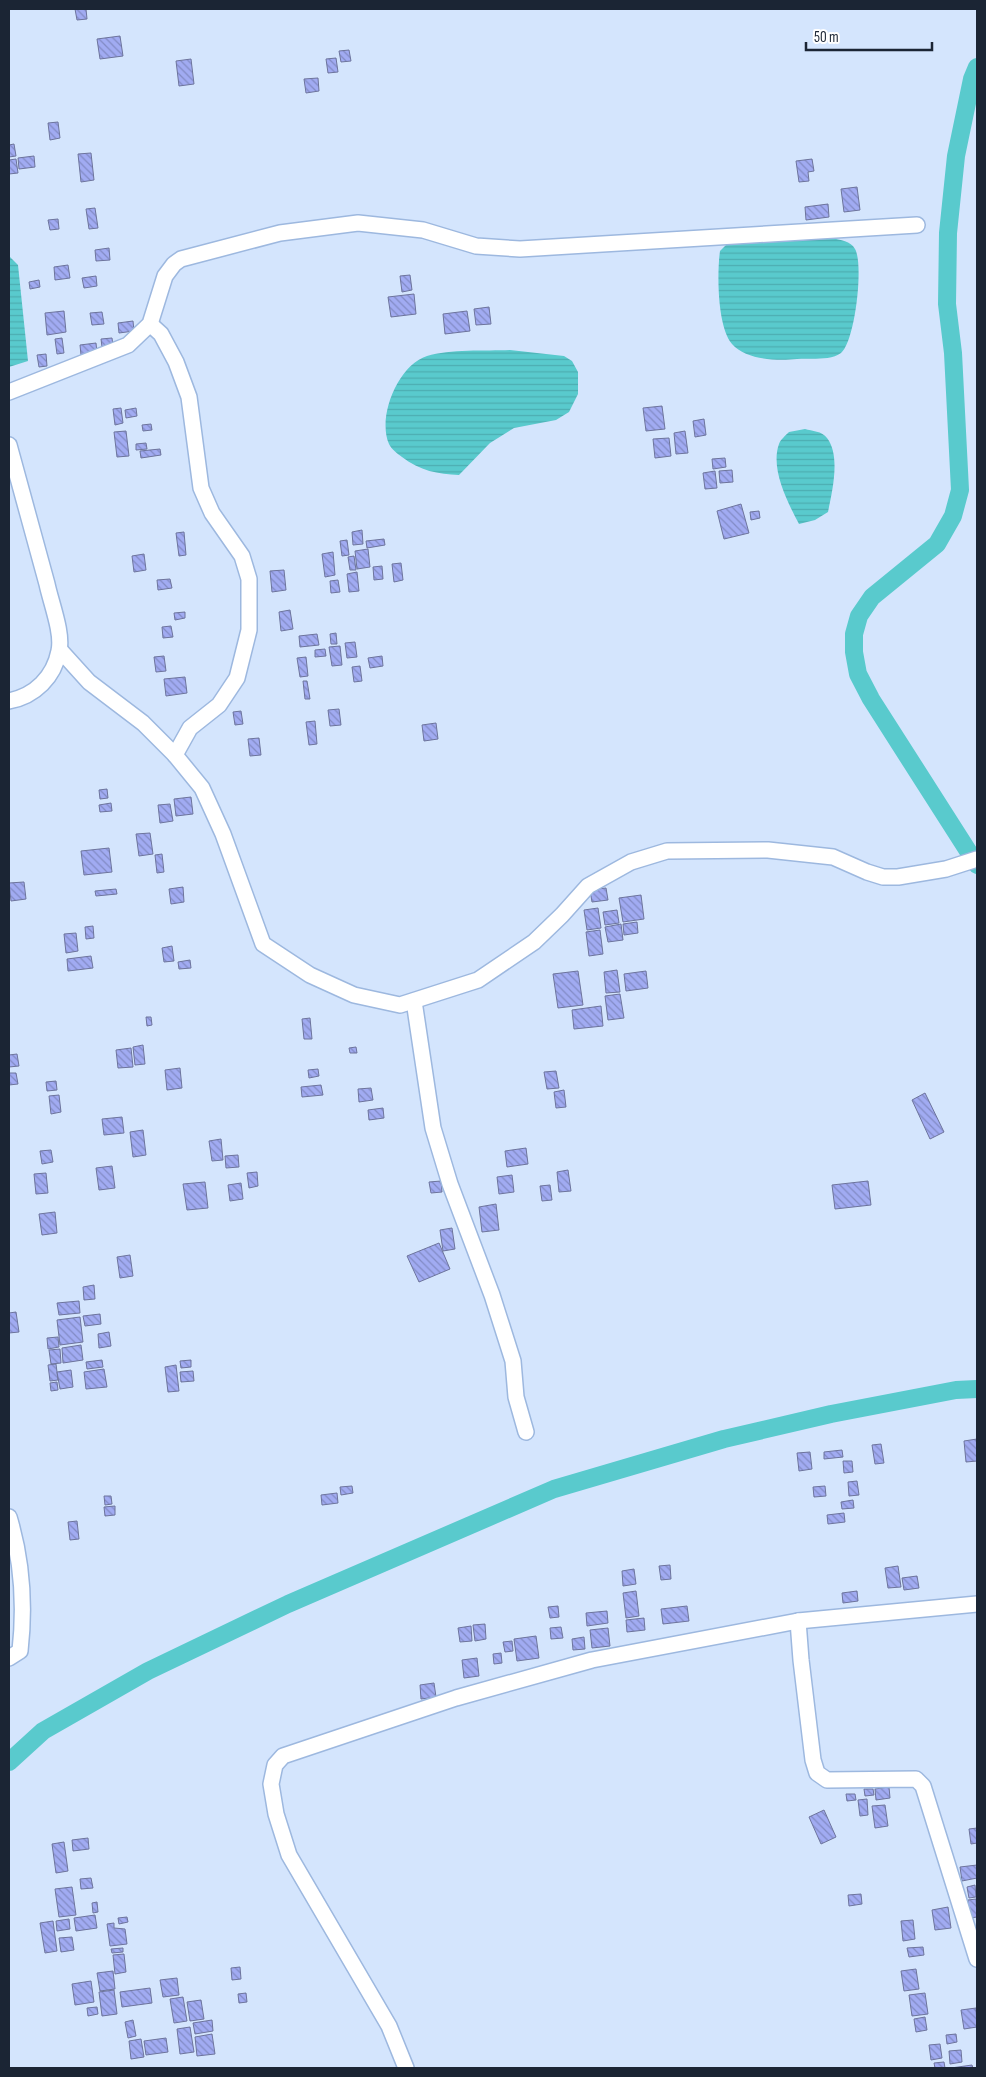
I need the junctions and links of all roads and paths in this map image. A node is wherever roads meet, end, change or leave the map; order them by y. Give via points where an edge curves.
1 (917, 225) dead end
2 (150, 324) junction
3 (9, 392) edge
4 (9, 445) edge
5 (60, 650) junction
6 (9, 701) edge
7 (175, 755) junction
8 (977, 859) edge
9 (414, 1001) junction
10 (526, 1432) dead end
11 (9, 1517) edge
12 (977, 1604) edge
13 (798, 1621) junction
14 (9, 1658) edge
15 (977, 1959) edge
16 (406, 2068) edge

1 - 2 street via 520,249 476,246 423,230 358,223 290,231 182,259 174,264 165,276
2 - 3 street via 128,345
2 - 7 street via 161,334 176,362 188,397 201,488 212,512 242,556 249,579 249,630 238,678 219,705 190,728
4 - 5 street via 53,610
5 - 6 street via 52,674 37,689
5 - 7 street via 89,682 143,723
7 - 9 street via 202,788 223,834 263,944 310,975 354,995 400,1005
8 - 9 street via 946,869 883,877 832,856 768,850 667,851 631,862 588,886 534,942 478,980
9 - 10 street via 433,1128 513,1361 516,1397
11 - 14 street via 22,1592 23,1625 20,1651
12 - 13 street
13 - 15 street via 813,1760 818,1773 827,1780 916,1779 923,1786
13 - 16 street via 583,1662 438,1704 283,1756 274,1765 271,1784 276,1814 289,1855 388,2026

